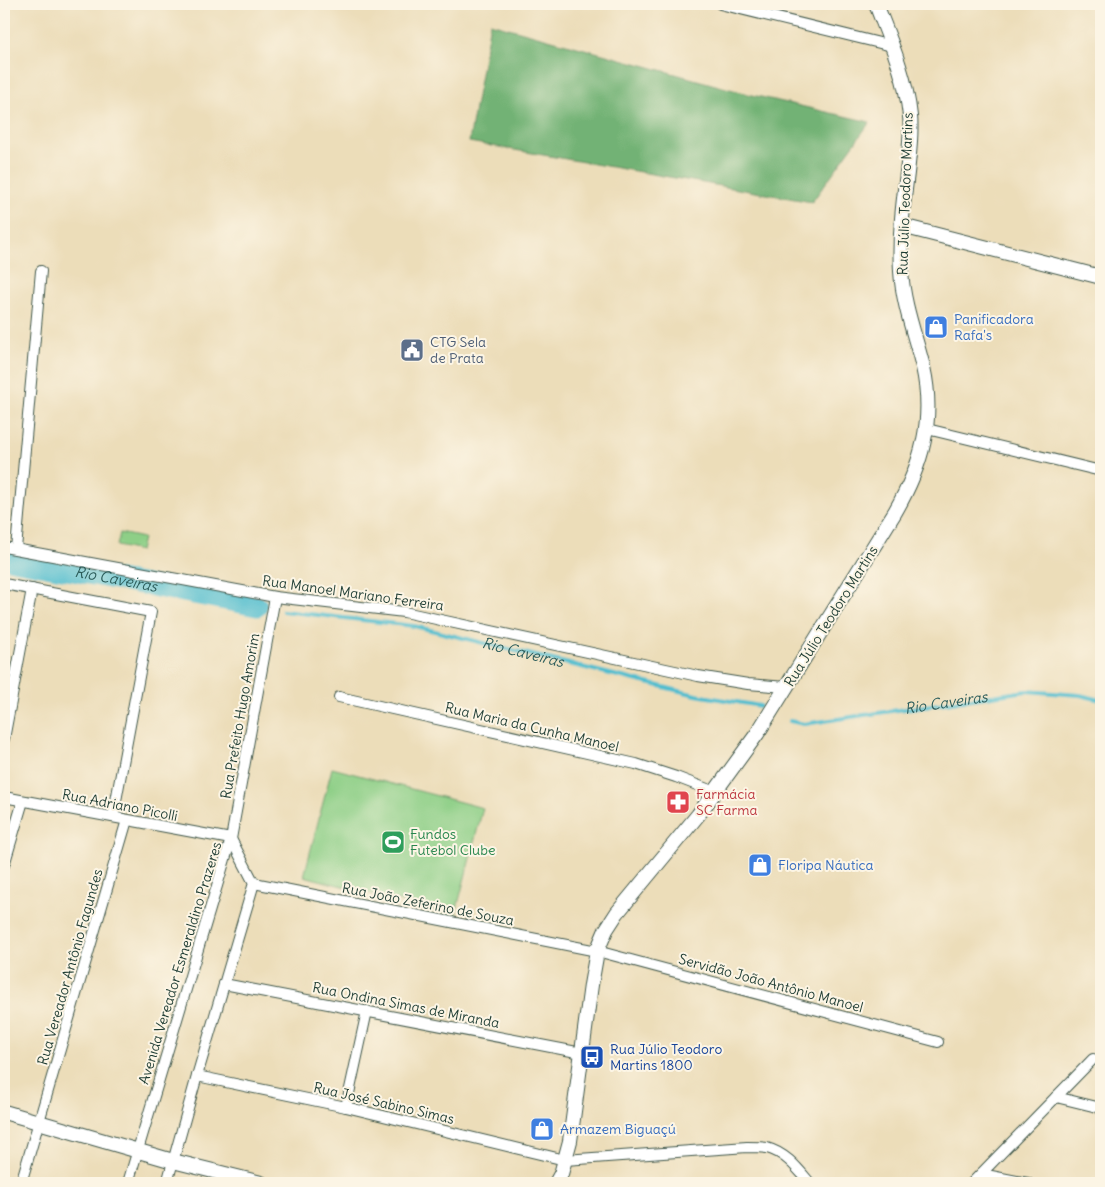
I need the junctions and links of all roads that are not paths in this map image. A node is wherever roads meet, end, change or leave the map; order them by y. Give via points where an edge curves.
1 (720, 4) edge
2 (876, 4) edge
3 (892, 46) junction
4 (902, 226) junction
5 (41, 271) dead end
6 (1101, 276) edge
7 (927, 429) junction
8 (1101, 471) edge
9 (4, 547) edge
10 (16, 549) junction
11 (4, 584) edge
12 (32, 589) junction
13 (275, 597) junction
14 (786, 687) junction
15 (339, 697) dead end
16 (4, 739) edge
17 (715, 792) junction
18 (4, 797) edge
19 (23, 801) junction
20 (113, 818) junction
21 (127, 820) junction
22 (231, 839) junction
23 (4, 865) edge
24 (254, 883) junction
25 (597, 951) junction
26 (224, 984) junction
27 (367, 1011) junction
28 (938, 1042) dead end
29 (582, 1054) junction
30 (1093, 1059) dead end
31 (197, 1076) junction
32 (1056, 1097) junction
33 (346, 1107) junction
34 (1101, 1108) edge
35 (4, 1112) edge
36 (39, 1122) junction
37 (138, 1151) junction
38 (565, 1160) junction
39 (173, 1161) junction
40 (982, 1174) junction
41 (21, 1183) edge
42 (128, 1183) edge
43 (167, 1183) edge
44 (261, 1183) edge
45 (556, 1183) edge
46 (810, 1183) edge
47 (972, 1183) edge
48 (1028, 1183) edge

1 - 3 street
2 - 3 main road, Rua Júlio Teodoro Martins
3 - 4 main road, Rua Júlio Teodoro Martins via 910,116
4 - 6 main road
4 - 7 main road, Rua Júlio Teodoro Martins via 902,287 926,381
5 - 10 street
7 - 8 street
7 - 14 main road, Rua Júlio Teodoro Martins via 919,461 905,495
9 - 10 street, Rua Manoel Mariano Ferreira
10 - 13 street, Rua Manoel Mariano Ferreira
11 - 12 street
12 - 16 street
12 - 20 street via 151,612
13 - 14 street, Rua Manoel Mariano Ferreira via 404,612 714,679
13 - 22 street, Rua Prefeito Hugo Amorim
14 - 17 main road, Rua Júlio Teodoro Martins
15 - 17 street, Rua Maria da Cunha Manoel via 636,764
17 - 25 main road, Rua Júlio Teodoro Martins via 618,913
18 - 19 street, Rua Adriano Picolli
19 - 20 street, Rua Adriano Picolli
19 - 23 street
20 - 21 street, Rua Adriano Picolli
21 - 22 street, Rua Adriano Picolli
21 - 36 street, Rua Vereador Antônio Fagundes
22 - 24 street, Avenida Vereador Esmeraldino Prazeres
22 - 37 street, Avenida Vereador Esmeraldino Prazeres
24 - 25 street, Rua João Zeferino de Souza
24 - 26 street
25 - 28 street, Servidão João Antônio Manoel
25 - 29 main road, Rua Júlio Teodoro Martins
26 - 27 street, Rua Ondina Simas de Miranda
26 - 31 street
27 - 29 street, Rua Ondina Simas de Miranda
27 - 33 street
29 - 38 main road, Rua Júlio Teodoro Martins
30 - 32 street
31 - 33 street, Rua José Sabino Simas
31 - 39 street
32 - 34 street
32 - 40 street
33 - 38 street, Rua José Sabino Simas
35 - 36 main road
36 - 37 main road
36 - 41 street, Rua Vereador Antônio Fagundes
37 - 39 main road
37 - 42 street, Avenida Vereador Esmeraldino Prazeres
38 - 45 main road, Rua Júlio Teodoro Martins
38 - 46 street, Rua José Sabino Simas via 766,1148 787,1158
39 - 43 street
39 - 44 main road
40 - 47 street
40 - 48 street

